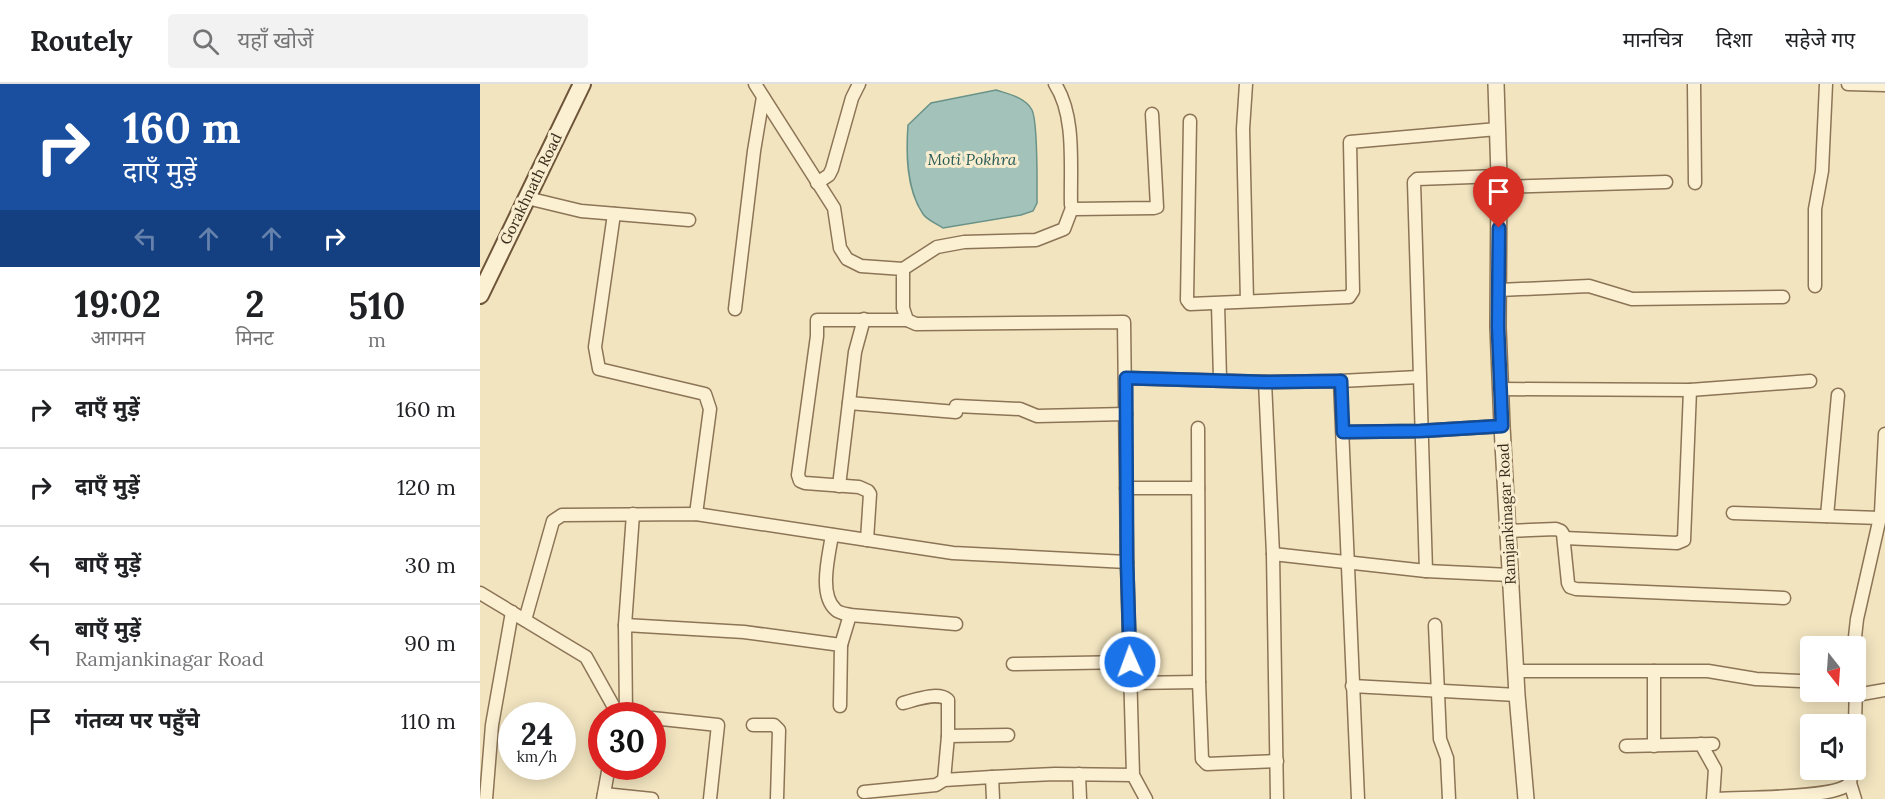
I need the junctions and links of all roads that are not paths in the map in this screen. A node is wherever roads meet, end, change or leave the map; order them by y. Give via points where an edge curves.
1 (755, 84) edge
2 (859, 84) edge
3 (1055, 84) edge
4 (1246, 84) edge
5 (1496, 84) edge
6 (1694, 84) edge
7 (1826, 84) edge
8 (1848, 84) edge
9 (577, 85) edge
10 (1885, 85) edge
11 (764, 97) junction
12 (1152, 114) dead end
13 (1190, 121) dead end
14 (1497, 129) junction
15 (1499, 182) junction
16 (1666, 182) dead end
17 (817, 183) junction
18 (1695, 183) dead end
19 (527, 198) junction
20 (1072, 208) junction
21 (614, 214) junction
22 (689, 220) dead end
23 (903, 269) junction
24 (1815, 286) dead end
25 (1498, 290) junction
26 (480, 295) edge
27 (1783, 297) dead end
28 (1247, 301) junction
29 (1218, 304) junction
30 (735, 309) dead end
31 (864, 319) junction
32 (907, 320) junction
33 (1419, 377) junction
34 (1126, 378) junction
35 (1220, 380) junction
36 (1341, 381) junction
37 (1810, 381) dead end
38 (1265, 382) junction
39 (1501, 389) junction
40 (1690, 390) junction
41 (1838, 395) dead end
42 (849, 403) junction
43 (1126, 414) junction
44 (1502, 426) junction
45 (1198, 428) dead end
46 (1420, 431) junction
47 (1343, 432) junction
48 (1885, 434) edge
49 (838, 486) junction
50 (1126, 488) junction
51 (1198, 488) junction
52 (1732, 513) dead end
53 (633, 514) junction
54 (696, 514) junction
55 (1827, 516) junction
56 (1880, 518) junction
57 (1508, 531) junction
58 (832, 535) junction
59 (1564, 538) junction
60 (867, 540) junction
61 (1273, 554) junction
62 (1348, 561) junction
63 (1127, 562) junction
64 (1426, 571) junction
65 (1510, 575) junction
66 (480, 593) edge
67 (1784, 598) dead end
68 (512, 612) junction
69 (850, 615) junction
70 (525, 620) junction
71 (956, 624) dead end
72 (625, 625) junction
73 (1435, 625) dead end
74 (1855, 636) edge
75 (841, 645) junction
76 (1130, 662) junction
77 (1013, 664) dead end
78 (1515, 670) junction
79 (1654, 671) junction
80 (1800, 681) dead end
81 (1199, 682) junction
82 (1130, 683) junction
83 (1352, 686) junction
84 (1866, 690) edge
85 (1885, 690) edge
86 (1438, 691) junction
87 (1517, 695) junction
88 (615, 702) edge
89 (623, 702) edge
90 (903, 703) dead end
91 (840, 706) dead end
92 (666, 719) edge
93 (753, 726) dead end
94 (1008, 735) dead end
95 (948, 736) junction
96 (1626, 746) dead end
97 (1654, 746) junction
98 (1277, 761) junction
99 (1078, 774) junction
100 (1133, 775) junction
101 (992, 777) junction
102 (484, 780) edge
103 (607, 780) edge
104 (944, 780) junction
105 (1850, 780) edge
106 (1850, 783) junction
107 (864, 792) dead end
108 (889, 794) edge
109 (604, 796) edge
110 (486, 799) edge
111 (652, 799) edge
112 (710, 799) edge
113 (777, 799) edge
114 (993, 799) edge
115 (1080, 799) edge
116 (1146, 799) edge
117 (1277, 799) edge
118 (1358, 799) edge
119 (1449, 799) edge
120 (1526, 799) edge
121 (1713, 799) edge
122 (1718, 799) edge
123 (1855, 799) edge

1 - 11 street
2 - 17 street via 832,169
3 - 20 street via 1069,117
4 - 28 street
5 - 14 street, Ramjankinagar Road
6 - 18 street
7 - 24 street via 1822,171 1815,209
8 - 10 street
9 - 19 main road, Gorakhnath Road
11 - 17 street
11 - 30 street
12 - 20 street via 1156,207
13 - 29 street via 1187,300 1190,304
14 - 15 street, Ramjankinagar Road
14 - 28 street via 1350,142 1352,294
15 - 16 street
15 - 25 street, Ramjankinagar Road
15 - 33 street via 1415,180
17 - 23 street via 834,208 840,248 847,259 861,266
19 - 21 street via 580,211
19 - 26 main road, Gorakhnath Road
20 - 23 street via 1064,229 1036,240 964,242 936,247
21 - 22 street
21 - 54 street via 595,347 599,369 705,394 710,409
23 - 32 street via 903,308
25 - 27 street via 1589,286 1632,299
25 - 39 street, Ramjankinagar Road
28 - 29 street
29 - 35 street
31 - 32 street
31 - 42 street via 855,352
31 - 49 street via 817,320 798,475 805,483
32 - 34 street via 916,324 1121,321 1126,326
33 - 36 street
33 - 46 street
34 - 35 street
34 - 43 street
35 - 38 street
36 - 38 street
36 - 47 street
37 - 40 street
38 - 61 street
39 - 40 street
39 - 44 street, Ramjankinagar Road
40 - 59 street via 1684,540 1677,543
41 - 55 street
42 - 43 street via 1020,409 1037,416
42 - 49 street
43 - 50 street
44 - 46 street
44 - 57 street, Ramjankinagar Road
45 - 51 street
46 - 47 street
46 - 64 street
47 - 62 street
48 - 56 street
49 - 60 street via 870,492
50 - 51 street
50 - 63 street
51 - 81 street
52 - 55 street
53 - 54 street
53 - 70 street via 556,517
53 - 72 street
54 - 58 street
55 - 56 street
56 - 74 street
57 - 59 street via 1556,529
57 - 65 street, Ramjankinagar Road
58 - 60 street
58 - 69 street via 825,585 836,611
59 - 67 street via 1568,583 1576,589
60 - 63 street via 953,553
61 - 62 street
61 - 98 street
62 - 64 street
62 - 83 street
63 - 76 street
64 - 65 street
65 - 78 street, Ramjankinagar Road
66 - 68 street
68 - 70 street
68 - 102 street
69 - 71 street
69 - 75 street
70 - 88 street via 586,657
72 - 75 street via 744,632
72 - 89 street
73 - 86 street
75 - 91 street
76 - 77 street
76 - 82 street
78 - 79 street
78 - 87 street, Ramjankinagar Road
79 - 80 street via 1708,671
79 - 97 street
81 - 82 street
81 - 98 street via 1204,762
82 - 100 street
83 - 86 street
83 - 118 street
84 - 85 street
86 - 87 street
86 - 119 street
87 - 120 street, Ramjankinagar Road
90 - 95 street via 944,696 948,700
92 - 112 street via 718,725
93 - 113 street via 774,725 779,730
94 - 95 street
95 - 104 street
96 - 97 street
97 - 121 street via 1707,744 1715,769
98 - 117 street
99 - 100 street
99 - 101 street
99 - 115 street
100 - 116 street
101 - 104 street
101 - 114 street
102 - 110 street
103 - 109 street
104 - 108 street
105 - 106 street
106 - 122 street via 1842,789 1792,796
106 - 123 street
107 - 108 street
109 - 111 street

